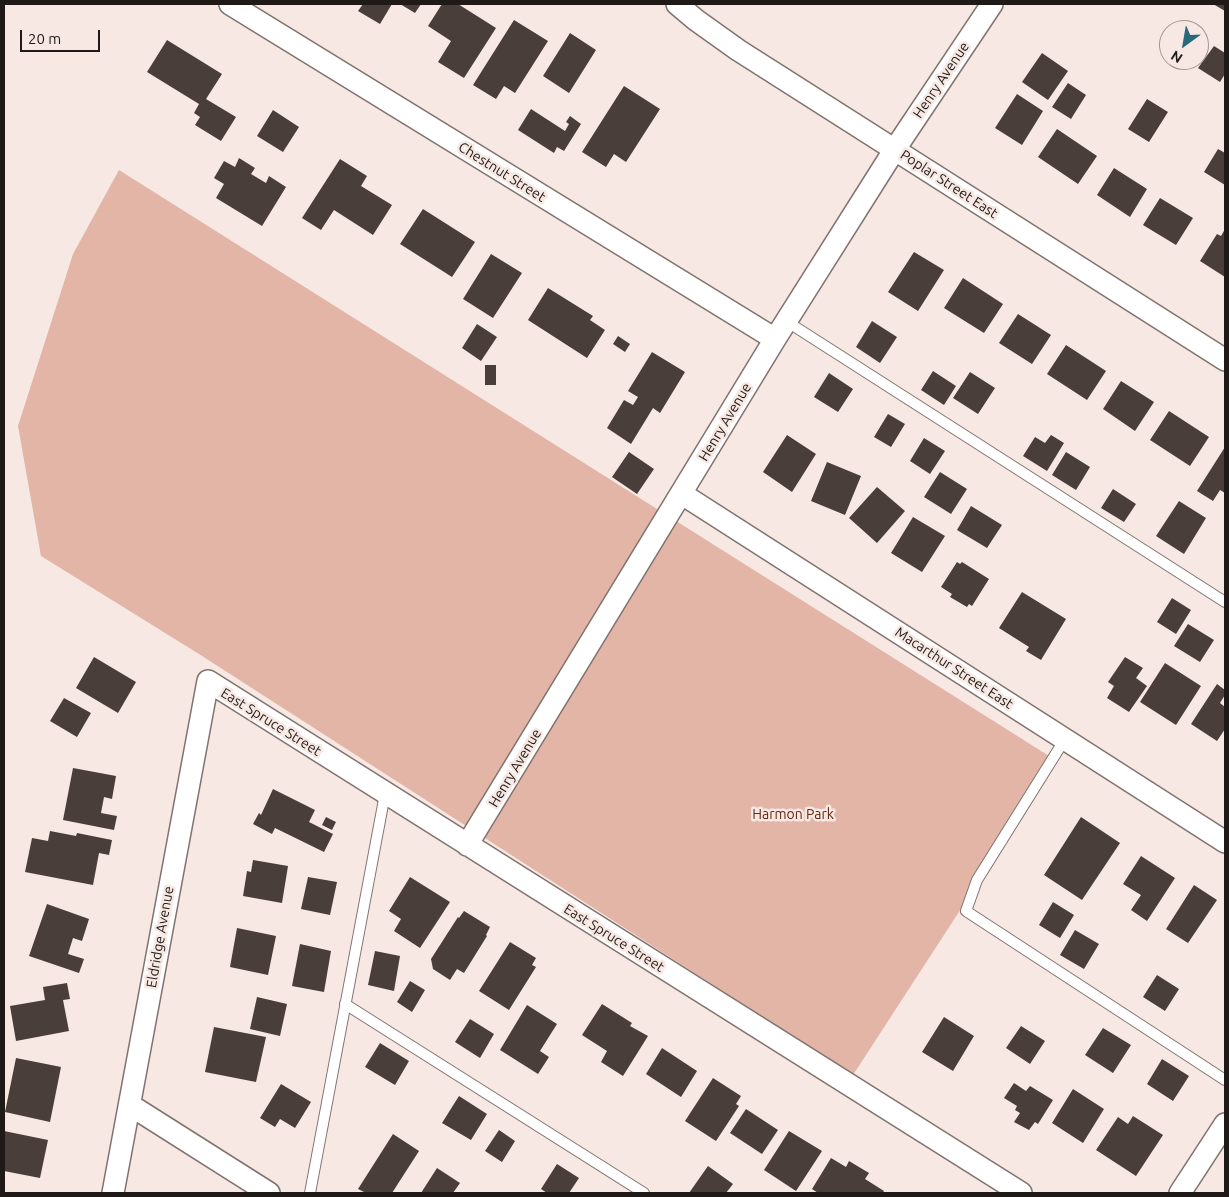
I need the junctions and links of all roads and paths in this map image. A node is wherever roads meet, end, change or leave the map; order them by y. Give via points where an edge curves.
1 (230, 4) edge
2 (677, 4) edge
3 (992, 4) edge
4 (895, 149) junction
5 (786, 321) junction
6 (775, 339) junction
7 (1225, 360) edge
8 (682, 494) junction
9 (1225, 602) edge
10 (208, 681) joint
11 (1065, 739) junction
12 (385, 794) junction
13 (1225, 842) edge
14 (467, 846) junction
15 (345, 1004) junction
16 (1225, 1080) edge
17 (130, 1105) junction
18 (1225, 1124) edge
19 (113, 1193) edge
20 (269, 1193) edge
21 (310, 1193) edge
22 (644, 1193) edge
23 (1021, 1193) edge
24 (1180, 1193) edge

1 - 6 street, Chestnut Street
2 - 4 street, Poplar Street East via 738,50
3 - 4 street, Henry Avenue
4 - 5 street, Henry Avenue
4 - 7 street, Poplar Street East
5 - 6 street, Henry Avenue
5 - 9 lane
6 - 8 street, Henry Avenue
8 - 11 street, Macarthur Street East
8 - 14 street, Henry Avenue
10 - 12 street, East Spruce Street
10 - 17 street, Eldridge Avenue
11 - 13 street, Macarthur Street East
11 - 16 lane via 977,880 966,912
12 - 14 street, East Spruce Street
12 - 15 lane
14 - 23 street, East Spruce Street
15 - 21 lane
15 - 22 lane
17 - 19 street, Eldridge Avenue
17 - 20 street
18 - 24 street

